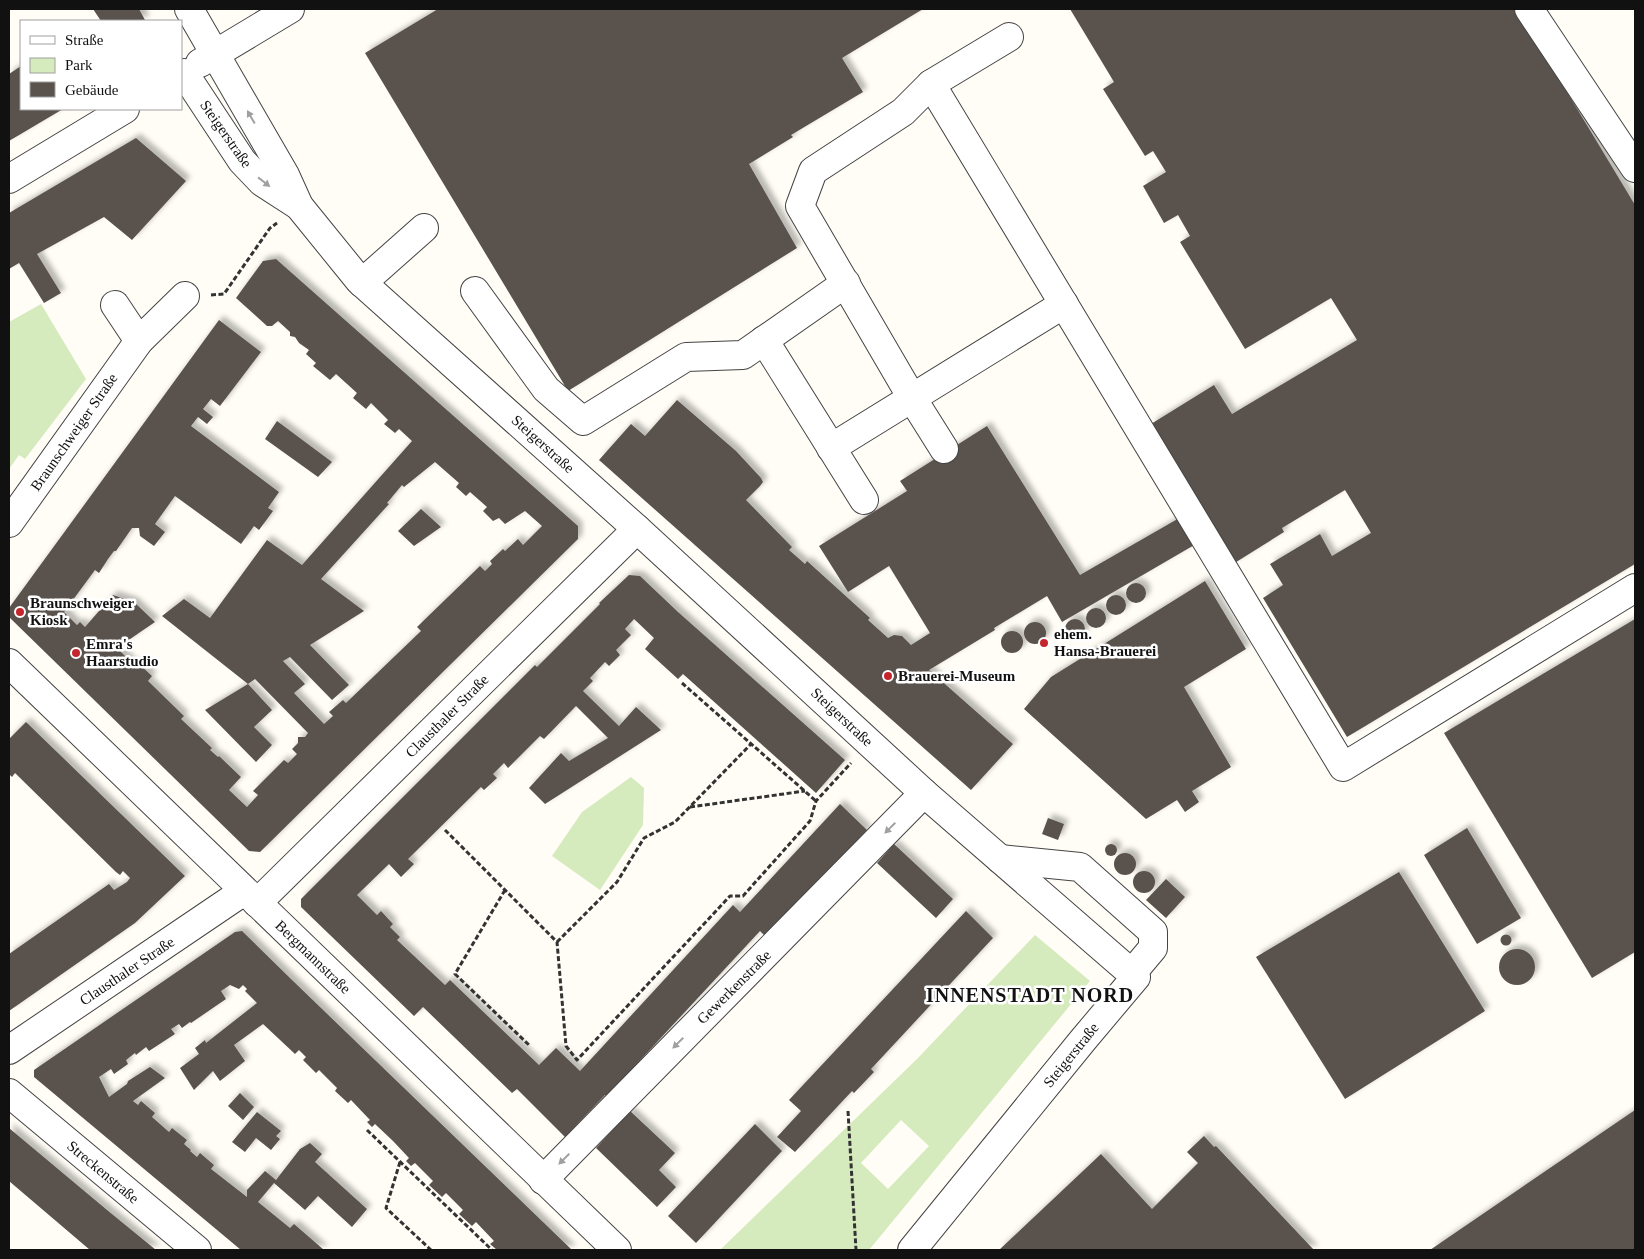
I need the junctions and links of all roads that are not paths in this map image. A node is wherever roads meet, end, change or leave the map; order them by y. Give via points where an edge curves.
1 (189, 9) edge
2 (290, 9) edge
3 (1529, 9) edge
4 (1009, 37) dead end
5 (214, 54) junction
6 (183, 74) edge
7 (931, 84) junction
8 (123, 110) edge
9 (1635, 168) edge
10 (9, 179) edge
11 (300, 206) junction
12 (424, 228) dead end
13 (362, 283) junction
14 (846, 283) junction
15 (475, 291) dead end
16 (185, 296) road end
17 (1064, 304) junction
18 (115, 305) dead end
19 (764, 340) junction
20 (139, 341) junction
21 (912, 398) junction
22 (831, 448) junction
23 (944, 449) dead end
24 (864, 500) dead end
25 (9, 523) edge
26 (637, 529) junction
27 (1635, 588) edge
28 (9, 664) edge
29 (924, 793) junction
30 (1000, 859) junction
31 (251, 897) junction
32 (1132, 973) junction
33 (9, 1050) edge
34 (9, 1093) edge
35 (543, 1180) junction
36 (197, 1250) edge
37 (617, 1250) edge
38 (912, 1250) edge

1 - 5 street, Steigerstraße
2 - 5 street
3 - 9 street
4 - 7 street
5 - 6 street
11 -> 5 street, Steigerstraße
6 -> 11 street, Steigerstraße via 242,161 262,182
7 - 14 street via 903,112 812,171 800,206
7 - 17 street
8 - 10 street
11 - 13 street, Steigerstraße
12 - 13 street
13 - 26 street, Steigerstraße
14 - 19 street
14 - 21 street
15 - 19 street via 546,389 583,421 686,356 743,355
16 - 20 street, Braunschweiger Straße
17 - 21 street
17 - 27 street via 1343,766
18 - 20 street
19 - 22 street
20 - 25 street, Braunschweiger Straße
21 - 22 street
21 - 23 street
22 - 24 street
26 - 29 street, Steigerstraße
26 - 31 street, Clausthaler Straße
28 - 31 street, Bergmannstraße
29 - 30 street, Steigerstraße
29 -> 35 street, Gewerkenstraße
30 - 32 street, Steigerstraße
30 - 32 street via 1080,867 1095,879 1153,932 1153,948
31 - 33 street, Clausthaler Straße
31 - 35 street, Bergmannstraße
32 - 38 street, Steigerstraße via 1136,978
34 - 36 street, Streckenstraße
35 - 37 street, Bergmannstraße

